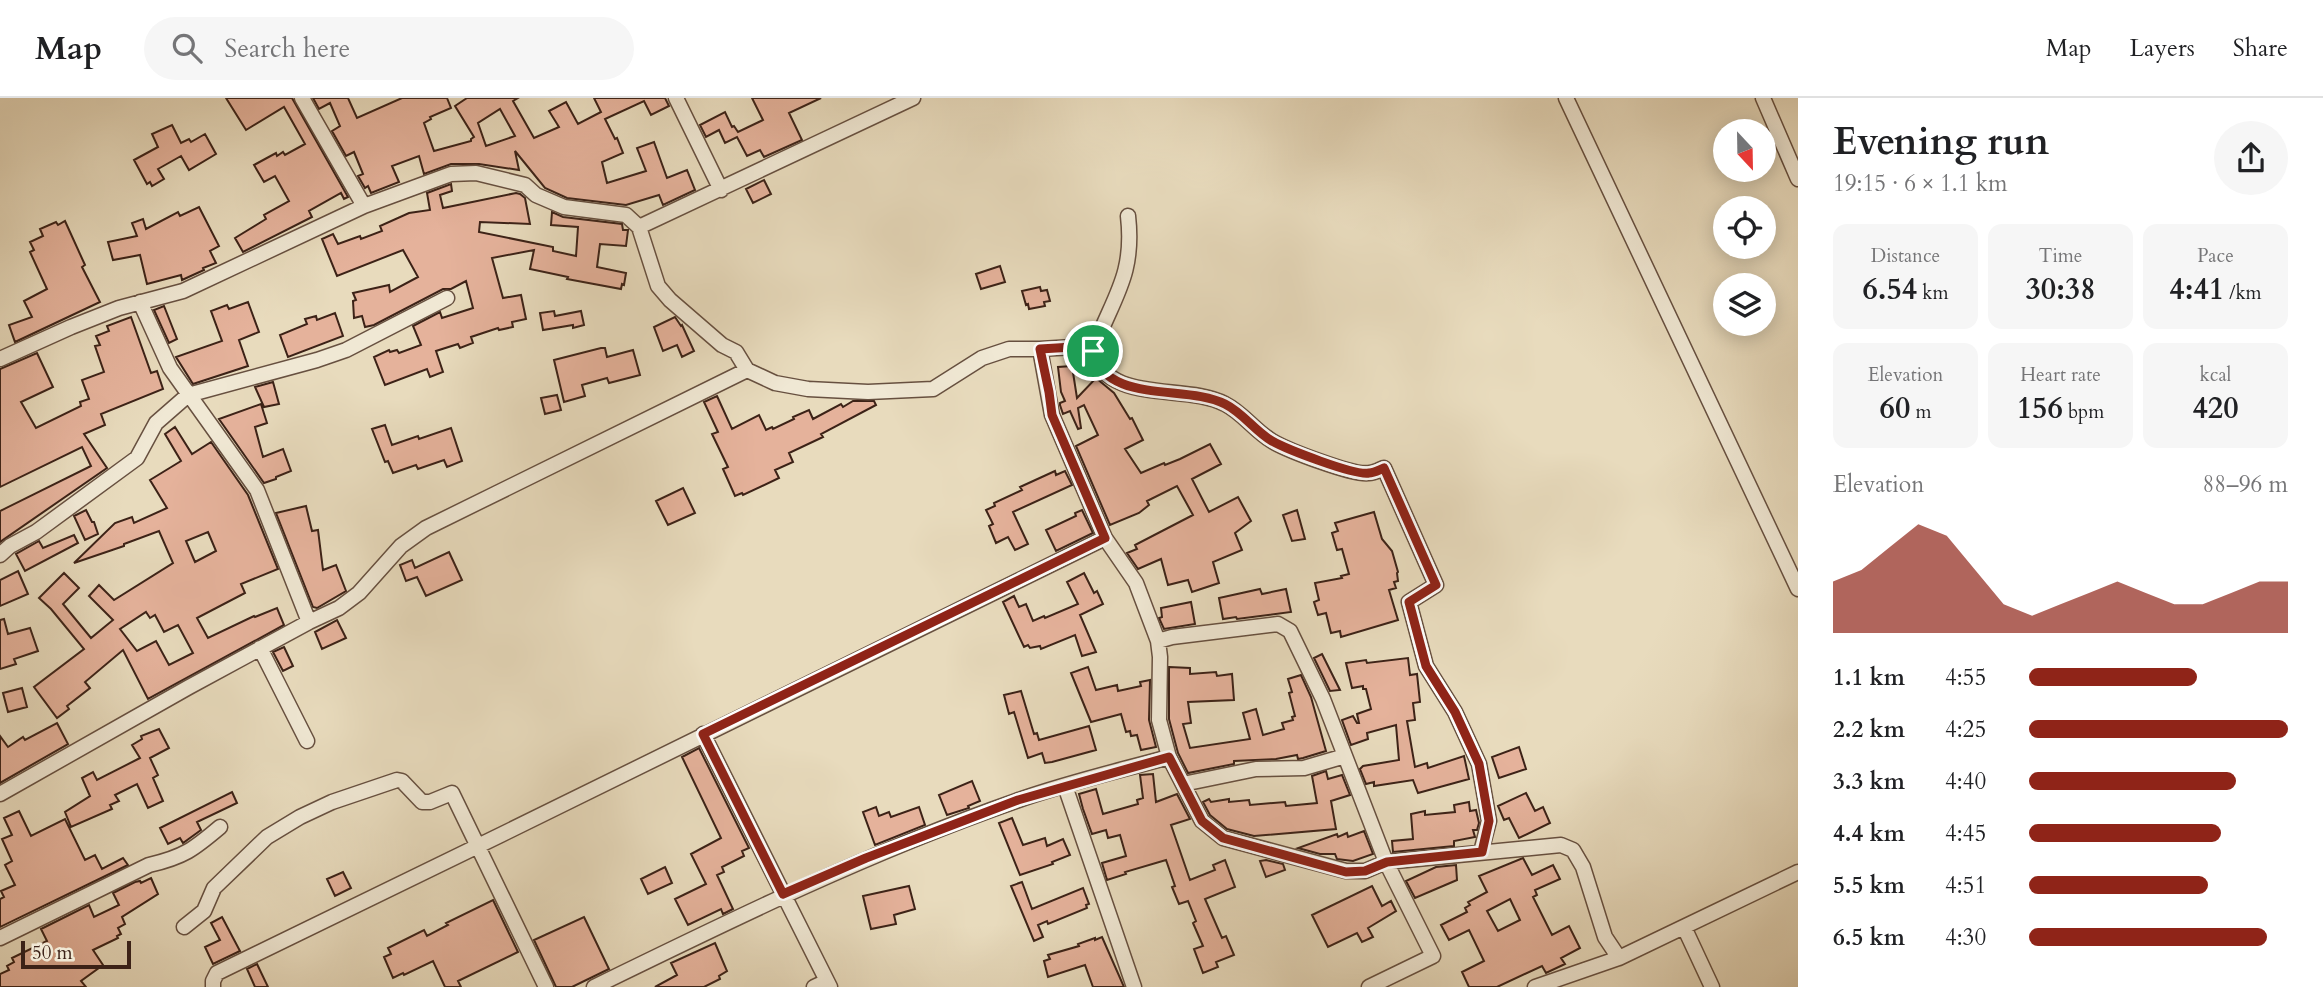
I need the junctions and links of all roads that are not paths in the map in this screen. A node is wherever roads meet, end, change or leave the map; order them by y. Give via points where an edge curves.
1 (302, 98) edge
2 (676, 98) edge
3 (913, 98) edge
4 (1566, 98) edge
5 (1763, 98) edge
6 (1798, 179) edge
7 (721, 190) junction
8 (363, 206) junction
9 (1128, 216) dead end
10 (639, 227) junction
11 (447, 298) dead end
12 (141, 302) junction
13 (1040, 349) junction
14 (1093, 351) junction
15 (0, 359) edge
16 (747, 370) junction
17 (188, 395) junction
18 (1105, 538) junction
19 (0, 555) edge
20 (1798, 589) edge
21 (309, 622) junction
22 (1158, 641) junction
23 (260, 648) junction
24 (703, 734) junction
25 (307, 741) dead end
26 (1345, 756) junction
27 (1169, 757) junction
28 (1183, 784) junction
29 (1065, 786) junction
30 (0, 794) edge
31 (220, 827) dead end
32 (477, 848) junction
33 (1482, 852) junction
34 (1387, 862) junction
35 (1798, 872) edge
36 (783, 894) junction
37 (184, 927) dead end
38 (1684, 928) junction
39 (0, 938) edge
40 (1619, 958) junction
41 (824, 985) edge
42 (214, 987) edge
43 (546, 987) edge
44 (594, 987) edge
45 (1134, 987) edge
46 (1369, 987) edge
47 (1535, 987) edge
48 (1712, 987) edge

1 - 8 street
2 - 7 street
3 - 7 street
4 - 20 street
5 - 6 street
7 - 10 street
8 - 10 street via 452,174 476,173 525,185 564,207 626,215
8 - 12 street via 183,291
9 - 14 street via 1129,260 1123,284
10 - 16 street via 658,286 722,345 736,352
11 - 17 street via 346,350
12 - 15 street
12 - 17 street via 170,368
13 - 14 street
13 - 16 street via 1009,349 982,358 933,389 808,389 775,383
13 - 18 street via 1052,415
14 - 33 street via 1107,376 1123,385 1224,403 1272,441 1320,461 1367,474 1384,468 1436,585 1409,602 1426,666 1455,712 1479,764 1489,821
16 - 21 street via 426,528 401,546 359,593
17 - 19 street via 156,423 137,458
17 - 21 street via 257,490
18 - 22 street via 1136,583
18 - 24 street
21 - 23 street
22 - 26 street via 1278,624 1290,631
22 - 27 street via 1159,720
23 - 25 street
23 - 30 street
24 - 32 street
24 - 36 street
26 - 28 street via 1304,768 1256,769
26 - 34 street
27 - 28 street
27 - 29 street
28 - 34 street via 1202,821 1223,838 1346,872 1365,871
29 - 36 street via 866,858
29 - 45 street
31 - 39 street via 192,850 149,865
32 - 37 street via 452,793 422,802 397,780 332,802 267,837 214,888 204,911
32 - 42 street via 217,973
32 - 43 street
33 - 34 street
33 - 40 street via 1561,845 1573,850 1583,867 1605,937
34 - 46 street via 1433,956
35 - 38 street
36 - 41 street
36 - 44 street
38 - 40 street
38 - 48 street
40 - 47 street

